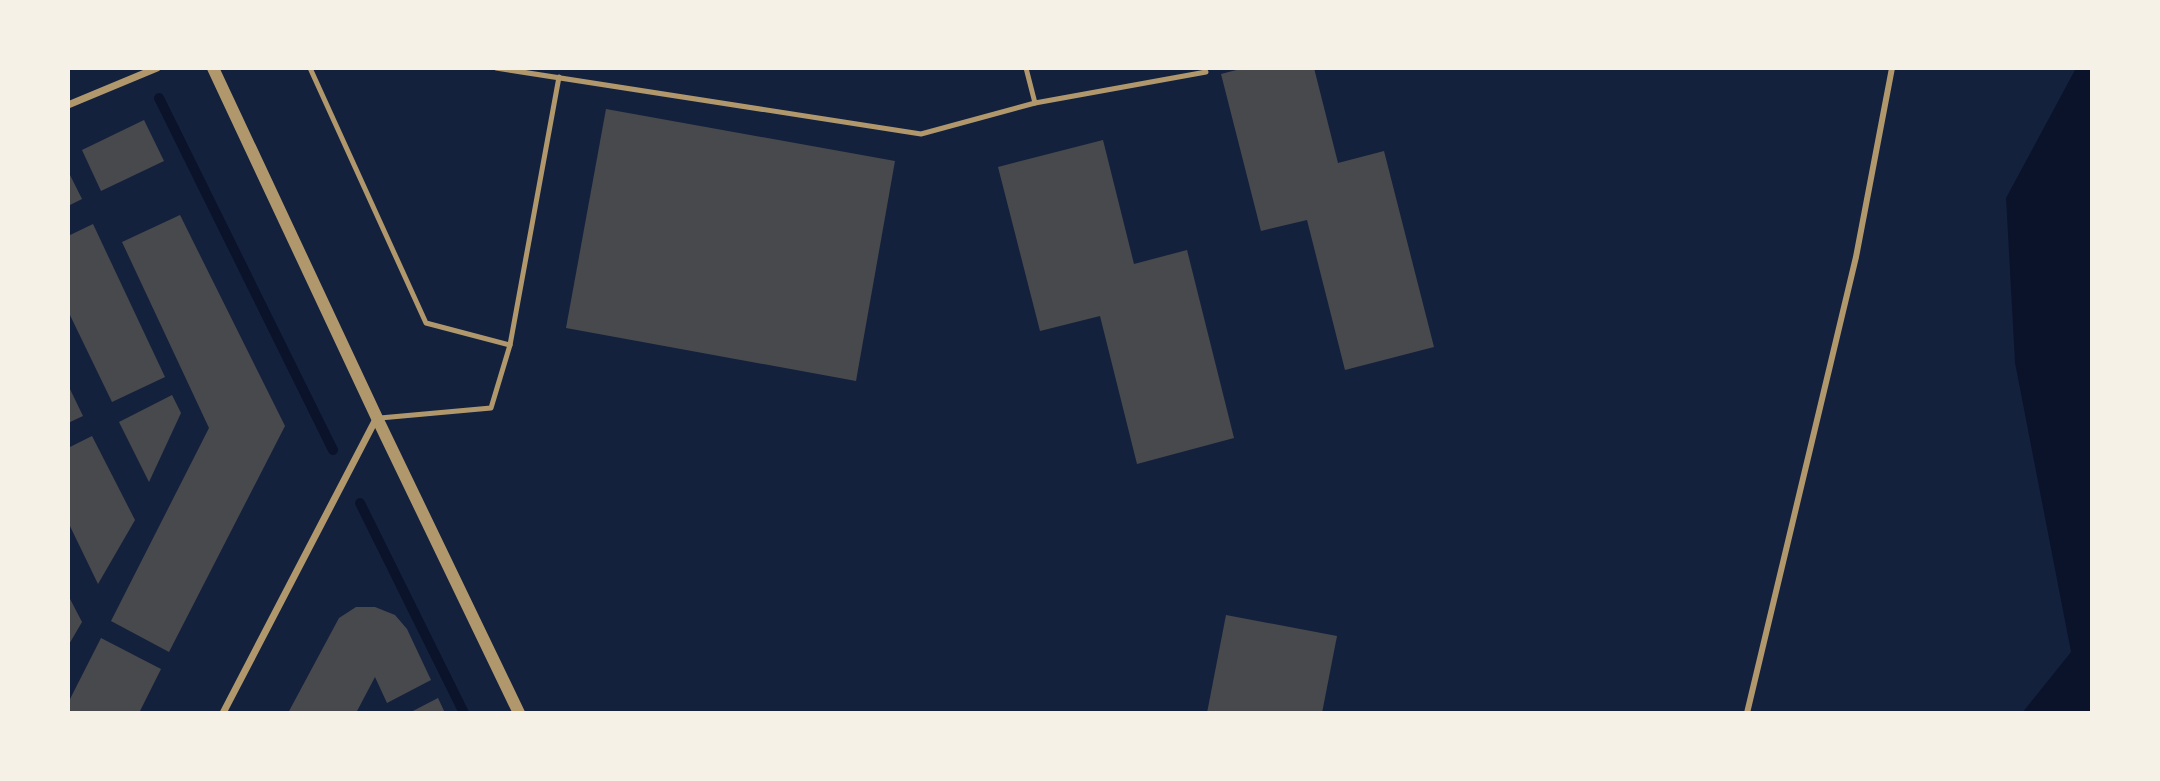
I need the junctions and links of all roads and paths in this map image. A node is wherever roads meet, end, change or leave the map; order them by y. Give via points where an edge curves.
1 (157, 68) edge
2 (213, 68) edge
3 (310, 68) edge
4 (496, 68) edge
5 (1026, 68) edge
6 (1892, 68) edge
7 (1206, 72) dead end
8 (559, 77) junction
9 (1035, 103) junction
10 (68, 105) edge
11 (510, 345) junction
12 (377, 418) junction
13 (223, 713) edge
14 (519, 713) edge
15 (1747, 713) edge

1 - 10 street
2 - 12 street
3 - 11 lane via 426,323
4 - 8 lane
5 - 9 lane
6 - 15 street via 1856,257
7 - 9 lane
8 - 9 lane via 921,134
8 - 11 lane
11 - 12 lane via 491,408
12 - 13 street
12 - 14 street

